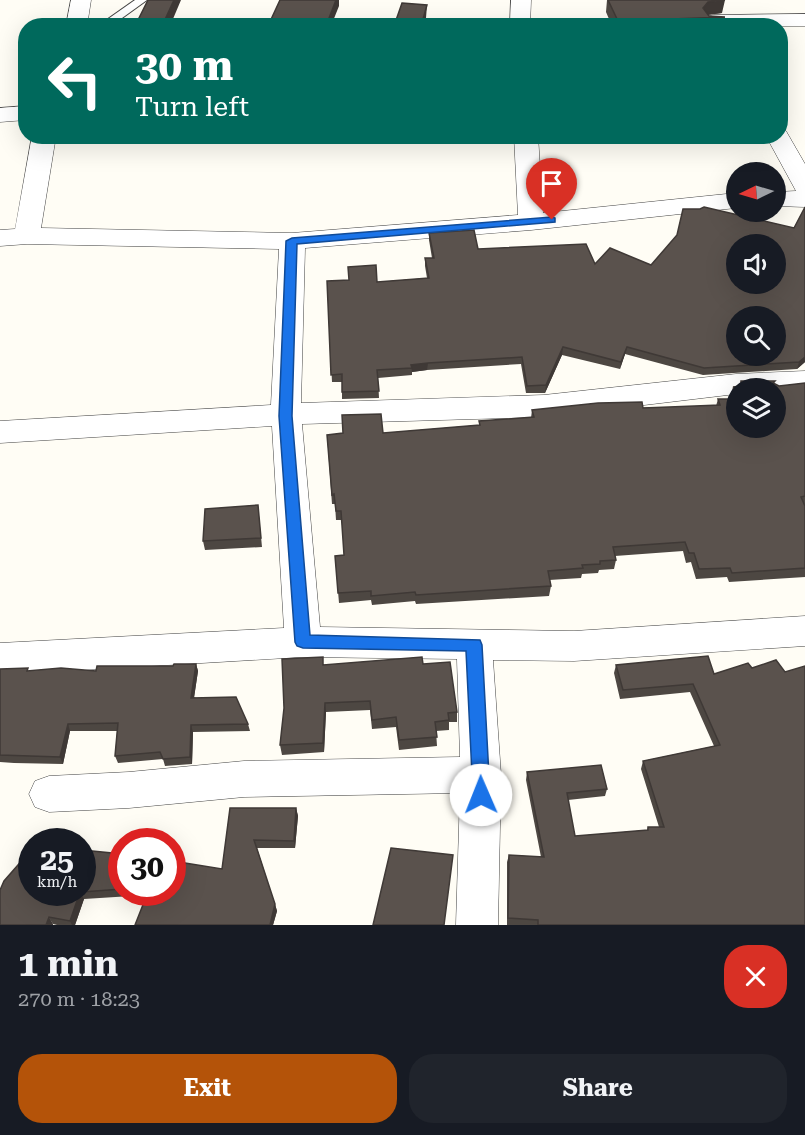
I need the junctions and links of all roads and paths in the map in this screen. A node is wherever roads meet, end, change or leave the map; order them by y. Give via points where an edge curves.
1 (81, 0) edge
2 (142, 0) edge
3 (521, 0) edge
4 (78, 18) edge
5 (115, 18) edge
6 (520, 18) edge
7 (788, 20) edge
8 (805, 20) edge
9 (18, 114) edge
10 (0, 115) edge
11 (43, 144) edge
12 (526, 144) edge
13 (782, 144) edge
14 (805, 187) edge
15 (786, 199) edge
16 (805, 199) edge
17 (726, 201) edge
18 (531, 222) junction
19 (27, 236) junction
20 (0, 238) edge
21 (292, 241) junction
22 (805, 381) edge
23 (286, 416) junction
24 (0, 432) edge
25 (805, 631) edge
26 (303, 642) junction
27 (474, 645) junction
28 (0, 659) edge
29 (481, 775) junction
30 (49, 794) dead end
31 (477, 925) edge

1 - 4 street
2 - 5 lane
3 - 6 street
7 - 8 street
9 - 10 street
11 - 19 street
12 - 18 street
13 - 14 street
15 - 16 street
17 - 18 street
18 - 21 street
19 - 20 street
19 - 21 street
21 - 23 street
22 - 23 street via 736,384 525,407 365,410
23 - 24 street
23 - 26 street
25 - 27 street via 574,646
26 - 27 street
26 - 28 street
27 - 29 street
29 - 30 street via 244,779
29 - 31 street via 482,856

